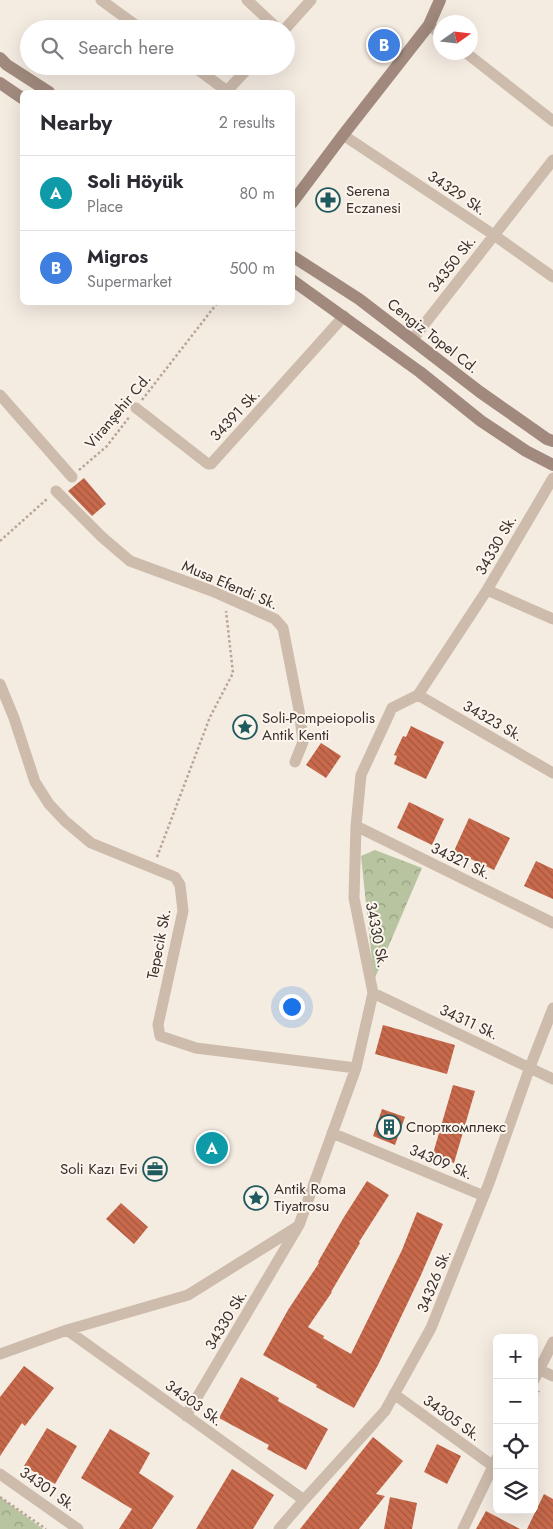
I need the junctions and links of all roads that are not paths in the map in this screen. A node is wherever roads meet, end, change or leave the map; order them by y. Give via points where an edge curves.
1 (101, 0) edge
2 (247, 0) edge
3 (311, 0) edge
4 (440, 0) edge
5 (129, 20) edge
6 (268, 20) edge
7 (293, 20) edge
8 (429, 25) junction
9 (433, 28) edge
10 (0, 58) edge
11 (475, 60) edge
12 (20, 73) edge
13 (24, 75) edge
14 (205, 75) edge
15 (242, 75) edge
16 (0, 83) edge
17 (46, 90) edge
18 (224, 90) edge
19 (229, 90) edge
20 (20, 97) edge
21 (553, 121) edge
22 (343, 135) junction
23 (553, 160) edge
24 (295, 199) edge
25 (494, 235) junction
26 (295, 258) edge
27 (553, 278) edge
28 (295, 282) edge
29 (344, 316) junction
30 (412, 340) junction
31 (0, 395) edge
32 (136, 408) road end
33 (553, 441) edge
34 (553, 465) edge
35 (72, 477) road end
36 (553, 478) edge
37 (56, 491) road end
38 (487, 590) junction
39 (553, 619) edge
40 (0, 684) edge
41 (418, 695) junction
42 (295, 762) dead end
43 (553, 773) edge
44 (356, 826) junction
45 (553, 923) edge
46 (373, 994) junction
47 (553, 1008) edge
48 (530, 1067) junction
49 (356, 1068) junction
50 (553, 1079) edge
51 (332, 1132) junction
52 (484, 1196) junction
53 (299, 1225) junction
54 (67, 1330) junction
55 (553, 1342) edge
56 (0, 1354) edge
57 (540, 1370) junction
58 (553, 1376) edge
59 (535, 1379) edge
60 (394, 1394) junction
61 (186, 1416) junction
62 (493, 1461) edge
63 (493, 1466) edge
64 (0, 1474) edge
65 (304, 1500) junction
66 (78, 1529) edge
67 (279, 1529) edge
68 (463, 1529) edge

1 - 5 street
2 - 6 street
3 - 7 street
4 - 8 street
8 - 9 street
8 - 22 street
10 - 12 street
11 - 21 street
13 - 17 street
14 - 18 street
15 - 19 street
16 - 20 street
22 - 24 street
22 - 25 street, 34329 Sk.
23 - 25 street, 34350 Sk.
25 - 27 street, 34329 Sk.
25 - 30 street, 34350 Sk.
26 - 30 street, Cengiz Topel Cd. via 359,299
28 - 29 street
29 - 32 street, 34391 Sk. via 211,464
29 - 34 street via 481,421
30 - 33 street, Cengiz Topel Cd. via 480,392
31 - 35 street
36 - 38 street, 34330 Sk.
37 - 42 street, Musa Efendi Sk. via 130,561 275,618 283,628 299,710 303,742
38 - 39 street
38 - 41 street, 34330 Sk.
40 - 49 street, Tepecik Sk. via 35,782 49,804 91,843 175,876 180,885 183,911 158,1025 160,1036 196,1048
41 - 43 street, 34323 Sk.
41 - 44 street, 34330 Sk. via 392,708 361,775
44 - 45 street, 34321 Sk.
44 - 46 street, 34330 Sk. via 354,898
46 - 48 street, 34311 Sk.
46 - 49 street, 34330 Sk.
47 - 48 street, 34326 Sk.
48 - 50 street, 34311 Sk.
48 - 52 street, 34326 Sk.
49 - 51 street, 34330 Sk.
51 - 52 street, 34309 Sk.
51 - 53 street, 34330 Sk.
52 - 60 street, 34326 Sk. via 431,1328
53 - 54 street via 188,1295
53 - 61 street, 34330 Sk.
54 - 56 street
54 - 61 street, 34303 Sk.
55 - 57 street
57 - 58 street
57 - 59 street
60 - 62 street, 34305 Sk.
60 - 65 street, 34326 Sk. via 385,1411
61 - 65 street, 34303 Sk.
63 - 68 street
64 - 66 street, 34301 Sk.
65 - 67 street, 34326 Sk.

